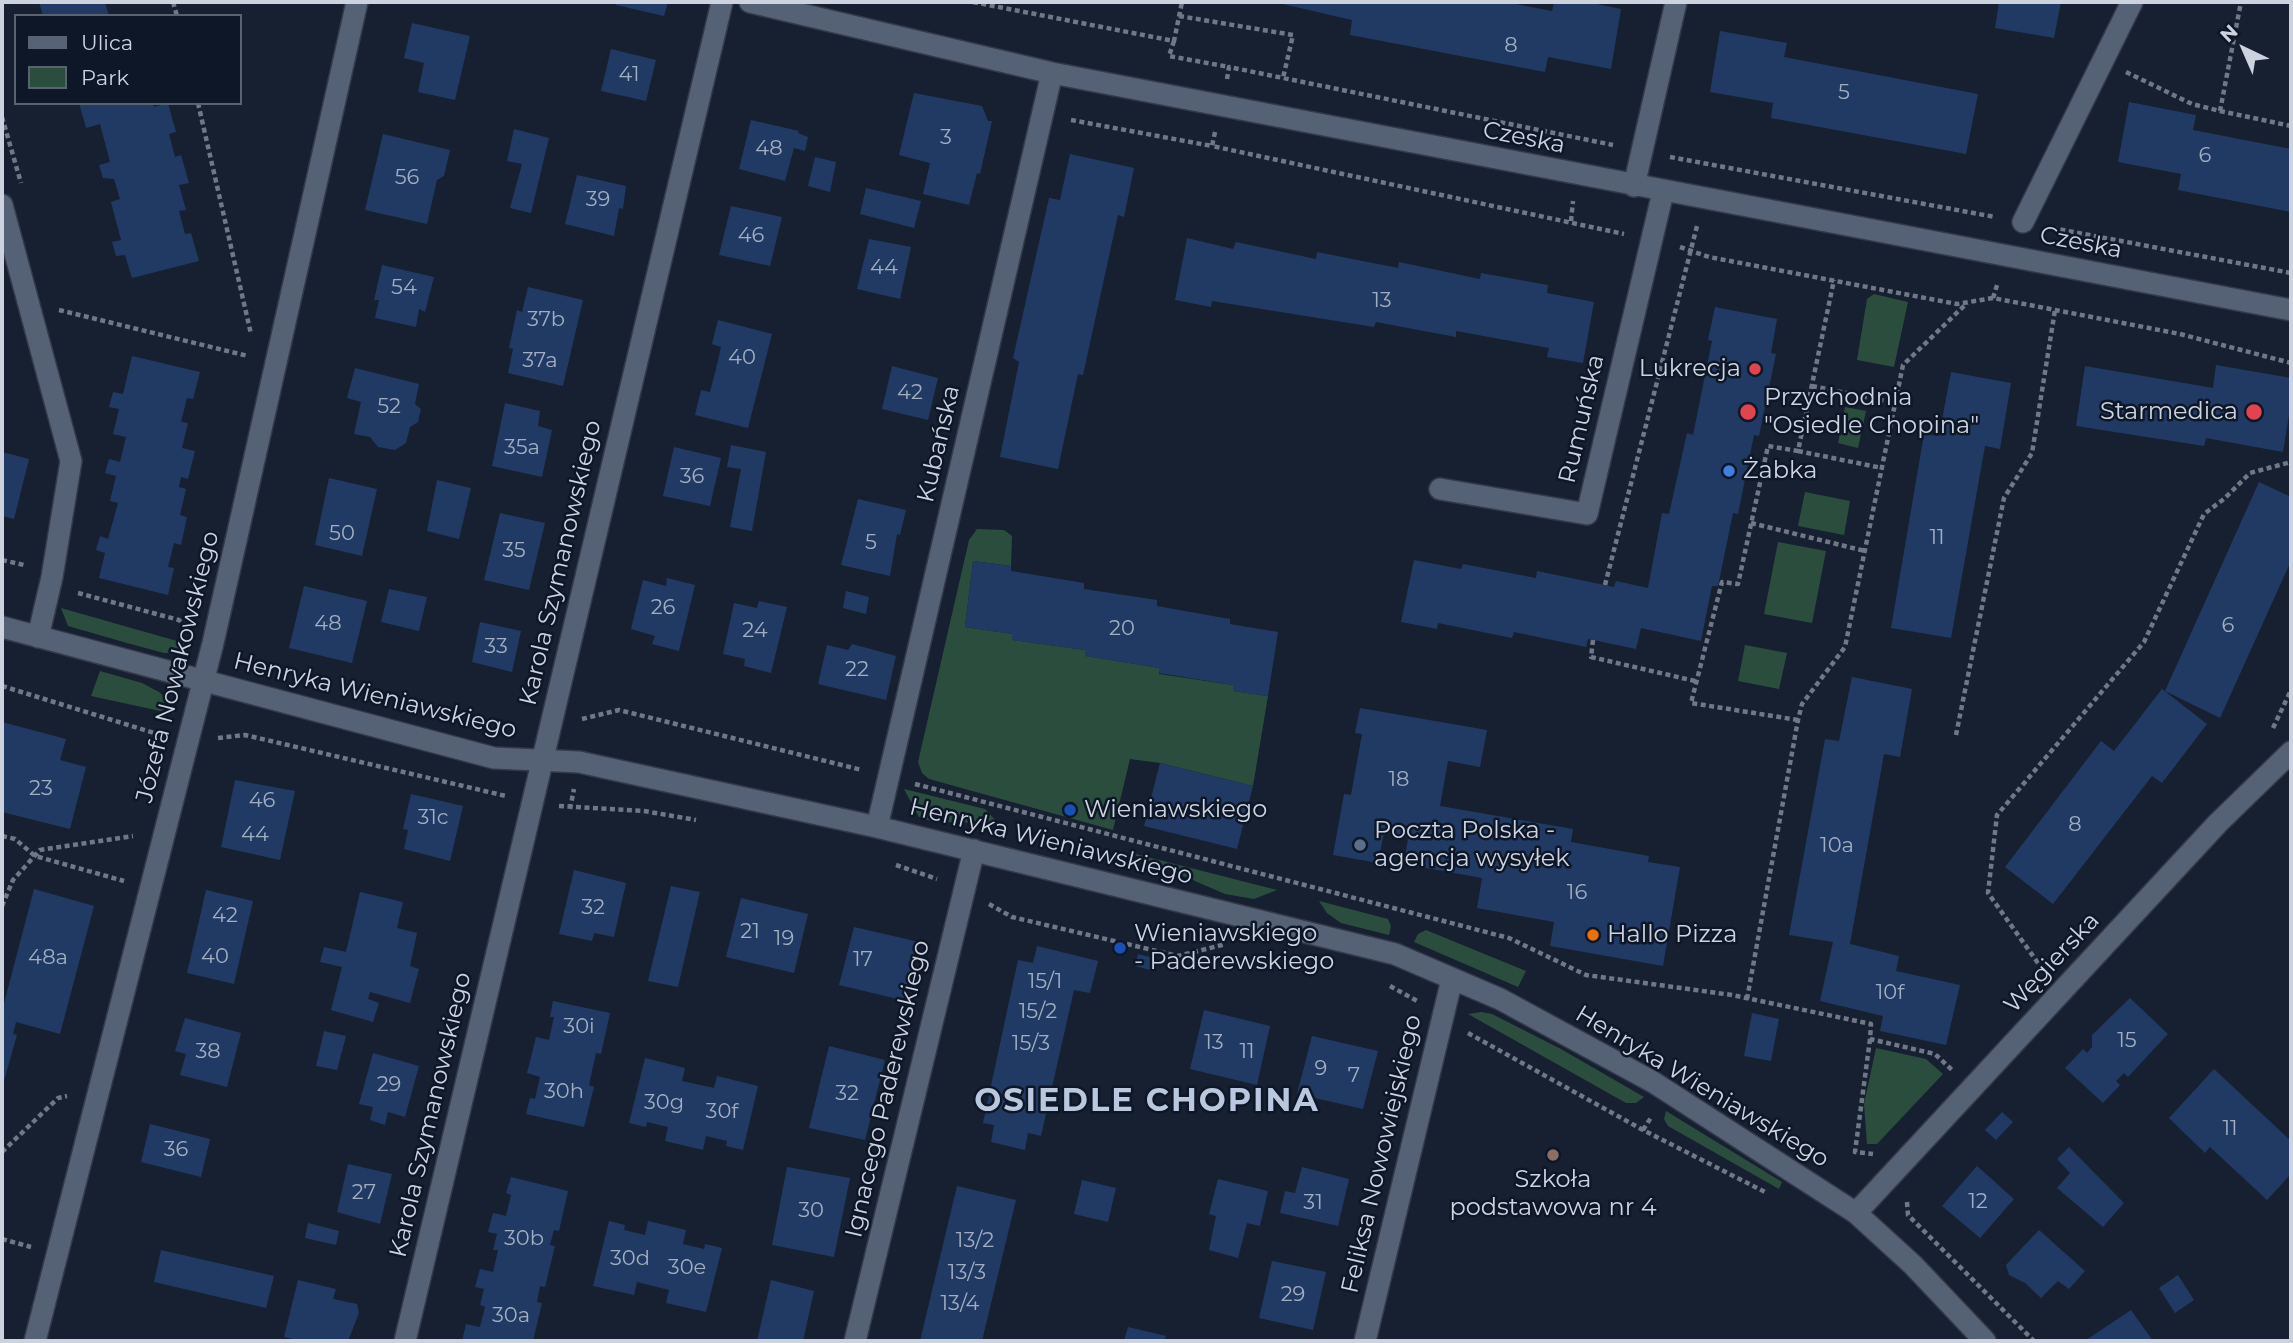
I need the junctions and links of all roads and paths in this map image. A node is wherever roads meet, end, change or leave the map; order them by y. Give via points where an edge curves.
1 (357, 2) edge
2 (722, 2) edge
3 (750, 2) edge
4 (973, 2) edge
5 (1182, 2) edge
6 (1676, 2) edge
7 (2132, 2) edge
8 (2241, 2) edge
9 (1179, 16) junction
10 (1174, 41) junction
11 (2100, 65) junction
12 (1229, 67) dead end
13 (1052, 73) junction
14 (1283, 78) dead end
15 (198, 105) edge
16 (2220, 110) junction
17 (2291, 126) edge
18 (1634, 186) junction
19 (1663, 192) junction
20 (2, 205) edge
21 (2023, 222) dead end
22 (1690, 250) dead end
23 (1834, 280) dead end
24 (1967, 303) dead end
25 (56, 309) dead end
26 (2055, 310) dead end
27 (2291, 310) edge
28 (1812, 386) junction
29 (1895, 403) junction
30 (1798, 451) junction
31 (2291, 452) edge
32 (2290, 462) edge
33 (1882, 468) junction
34 (1440, 489) dead end
35 (1751, 523) junction
36 (1865, 551) junction
37 (1605, 585) dead end
38 (2, 628) edge
39 (38, 637) junction
40 (1593, 640) dead end
41 (202, 680) junction
42 (1695, 681) junction
43 (2, 686) edge
44 (1798, 720) junction
45 (189, 734) junction
46 (1956, 735) dead end
47 (2291, 752) edge
48 (541, 760) junction
49 (531, 805) junction
50 (699, 821) dead end
51 (877, 827) junction
52 (144, 834) dead end
53 (2, 836) edge
54 (974, 849) junction
55 (35, 856) junction
56 (893, 864) dead end
57 (132, 883) dead end
58 (963, 889) junction
59 (2, 906) edge
60 (1232, 943) dead end
61 (2046, 975) dead end
62 (1452, 979) junction
63 (1384, 983) dead end
64 (1747, 999) dead end
65 (1442, 1015) junction
66 (1870, 1039) dead end
67 (77, 1093) dead end
68 (2, 1152) edge
69 (1855, 1152) dead end
70 (1897, 1170) junction
71 (1775, 1197) dead end
72 (1856, 1213) junction
73 (2, 1239) edge
74 (36, 1248) dead end
75 (35, 1341) edge
76 (405, 1341) edge
77 (855, 1341) edge
78 (1365, 1341) edge
79 (1985, 1341) edge
80 (2034, 1341) edge

1 - 41 street, Józefa Nowakowskiego
2 - 48 street, Karola Szymanowskiego
3 - 13 street, Czeska
4 - 10 path
5 - 9 path
6 - 18 street
7 - 11 street
8 - 16 path
9 - 10 path
9 - 14 path via 1293,35
10 - 12 path via 1169,56
11 - 16 path via 2122,70 2192,104
11 - 21 street
13 - 18 street, Czeska
13 - 51 street, Kubańska
15 - 25 path via 248,311 254,357
16 - 17 path
18 - 19 street, Czeska
19 - 27 street, Czeska
19 - 34 street, Rumuńska via 1587,514
20 - 39 street via 71,461
22 - 37 path
23 - 28 path
24 - 29 path via 1903,365
26 - 46 path via 2032,453 2004,498
28 - 29 path
28 - 30 path
29 - 33 path
30 - 33 path
30 - 35 path via 1768,446
31 - 32 path
32 - 61 path via 2250,473 2204,514 2144,642 1997,815 1988,893
33 - 36 path
35 - 36 path
35 - 42 path via 1738,584 1722,582
36 - 44 path via 1845,648 1802,704
38 - 39 street, Henryka Wieniawskiego
39 - 41 street, Henryka Wieniawskiego
40 - 42 path via 1591,657
41 - 45 street, Józefa Nowakowskiego
41 - 48 street, Henryka Wieniawskiego via 495,758
42 - 44 path via 1691,703
43 - 45 path via 170,737
44 - 64 path
45 - 49 path via 212,739 245,735 496,792
45 - 75 street, Józefa Nowakowskiego
47 - 70 street, Węgierska via 2218,823
48 - 49 street, Karola Szymanowskiego
48 - 51 street, Henryka Wieniawskiego via 579,762
49 - 50 path via 644,811
49 - 76 street, Karola Szymanowskiego
51 - 54 street, Henryka Wieniawskiego
52 - 55 path via 40,850
53 - 55 path via 15,839
54 - 58 street, Ignacego Paderewskiego
54 - 62 street, Henryka Wieniawskiego via 1395,954
55 - 57 path
55 - 59 path via 13,880
56 - 58 path
58 - 60 path via 1012,917 1178,956
58 - 77 street, Ignacego Paderewskiego
62 - 65 street, Feliksa Nowowiejskiego
62 - 72 street, Henryka Wieniawskiego via 1500,999 1653,1083
63 - 65 path
65 - 71 path via 1632,1124
65 - 78 street, Feliksa Nowowiejskiego
66 - 69 path
67 - 68 path via 58,1098
70 - 72 street, Węgierska
70 - 80 path via 1915,1187 1906,1204 1908,1216
72 - 79 street, Henryka Wieniawskiego
73 - 74 path

